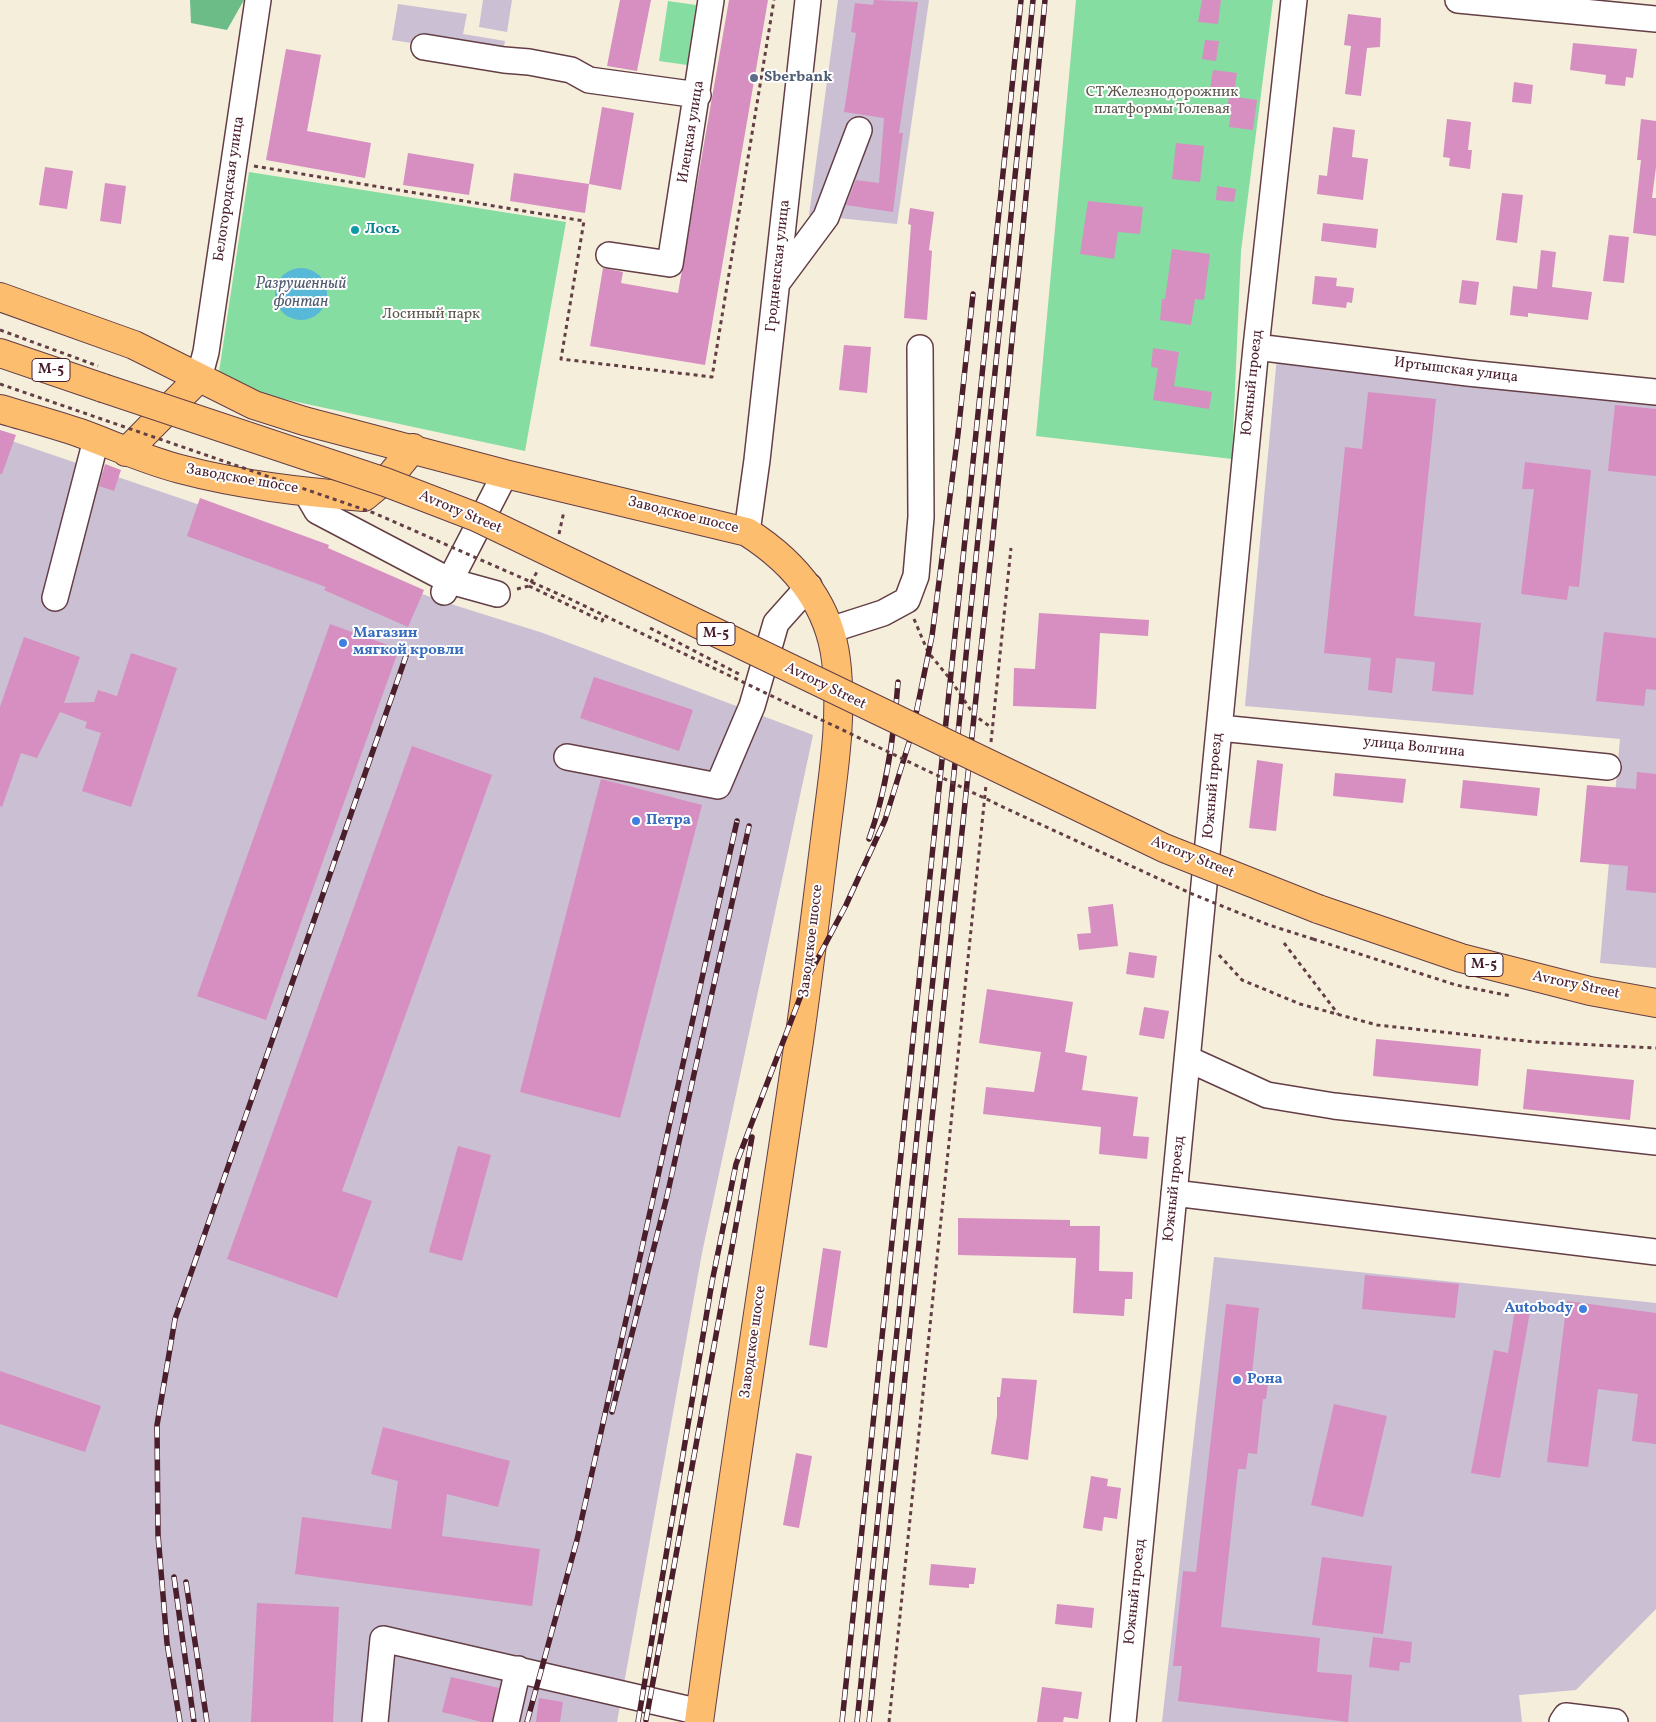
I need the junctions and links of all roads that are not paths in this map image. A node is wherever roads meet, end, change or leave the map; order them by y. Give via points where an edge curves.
1 (258, 0) edge
2 (711, 0) edge
3 (808, 0) edge
4 (1294, 0) edge
5 (1458, 0) edge
6 (1656, 19) edge
7 (424, 47) dead end
8 (698, 95) junction
9 (859, 130) dead end
10 (609, 255) dead end
11 (777, 283) junction
12 (0, 297) edge
13 (1256, 347) junction
14 (920, 348) dead end
15 (0, 352) edge
16 (199, 378) junction
17 (1656, 392) edge
18 (0, 409) edge
19 (96, 440) junction
20 (413, 448) junction
21 (126, 452) junction
22 (505, 474) junction
23 (306, 492) junction
24 (747, 532) junction
25 (447, 586) junction
26 (809, 586) junction
27 (497, 594) dead end
28 (55, 598) dead end
29 (830, 630) junction
30 (1220, 728) junction
31 (567, 756) dead end
32 (1608, 767) dead end
33 (1656, 1003) edge
34 (1188, 1058) junction
35 (1656, 1142) edge
36 (1174, 1192) junction
37 (1656, 1252) edge
38 (518, 1669) junction
39 (699, 1717) edge
40 (1564, 1719) edge
41 (376, 1722) edge
42 (506, 1722) edge
43 (1123, 1722) edge
44 (1615, 1722) edge

1 - 16 street, Белогородская улица via 206,352
2 - 8 street, Илецкая улица
3 - 11 street, Гродненская улица
4 - 13 street, Южный проезд
5 - 6 street
7 - 8 street via 571,70 589,80
8 - 10 street, Илецкая улица via 670,264
9 - 11 street via 826,217
11 - 24 street, Гродненская улица
12 - 16 main road, Заводское шоссе via 134,345
13 - 17 street, Иртышская улица
13 - 30 street, Южный проезд
14 - 29 street via 921,517 916,576 907,600 883,613
15 - 33 main road, Avrory Street / М-5, bridge via 385,482 476,517 1156,844 1318,909 1461,958 1590,991
16 - 20 main road, Заводское шоссе via 254,405
16 - 21 main road
18 - 19 main road, Заводское шоссе
19 - 21 main road, Заводское шоссе
19 - 28 street
20 - 22 main road, Заводское шоссе
20 - 23 main road, Заводское шоссе via 392,474 364,497
21 - 23 main road, Заводское шоссе via 223,480
22 - 24 main road, Заводское шоссе
22 - 25 street
23 - 25 street via 317,510
24 - 26 main road, Заводское шоссе via 765,544
25 - 27 street
26 - 29 main road, Заводское шоссе
26 - 31 street via 776,624 752,706 718,786
29 - 39 main road, Заводское шоссе via 836,659 839,723 808,977
30 - 32 street, улица Волгина
30 - 34 street, Южный проезд
34 - 35 street via 1267,1095 1334,1106
34 - 36 street, Южный проезд
36 - 37 street
36 - 43 street, Южный проезд
38 - 39 street
38 - 41 street via 382,1639
38 - 42 street
40 - 44 street

